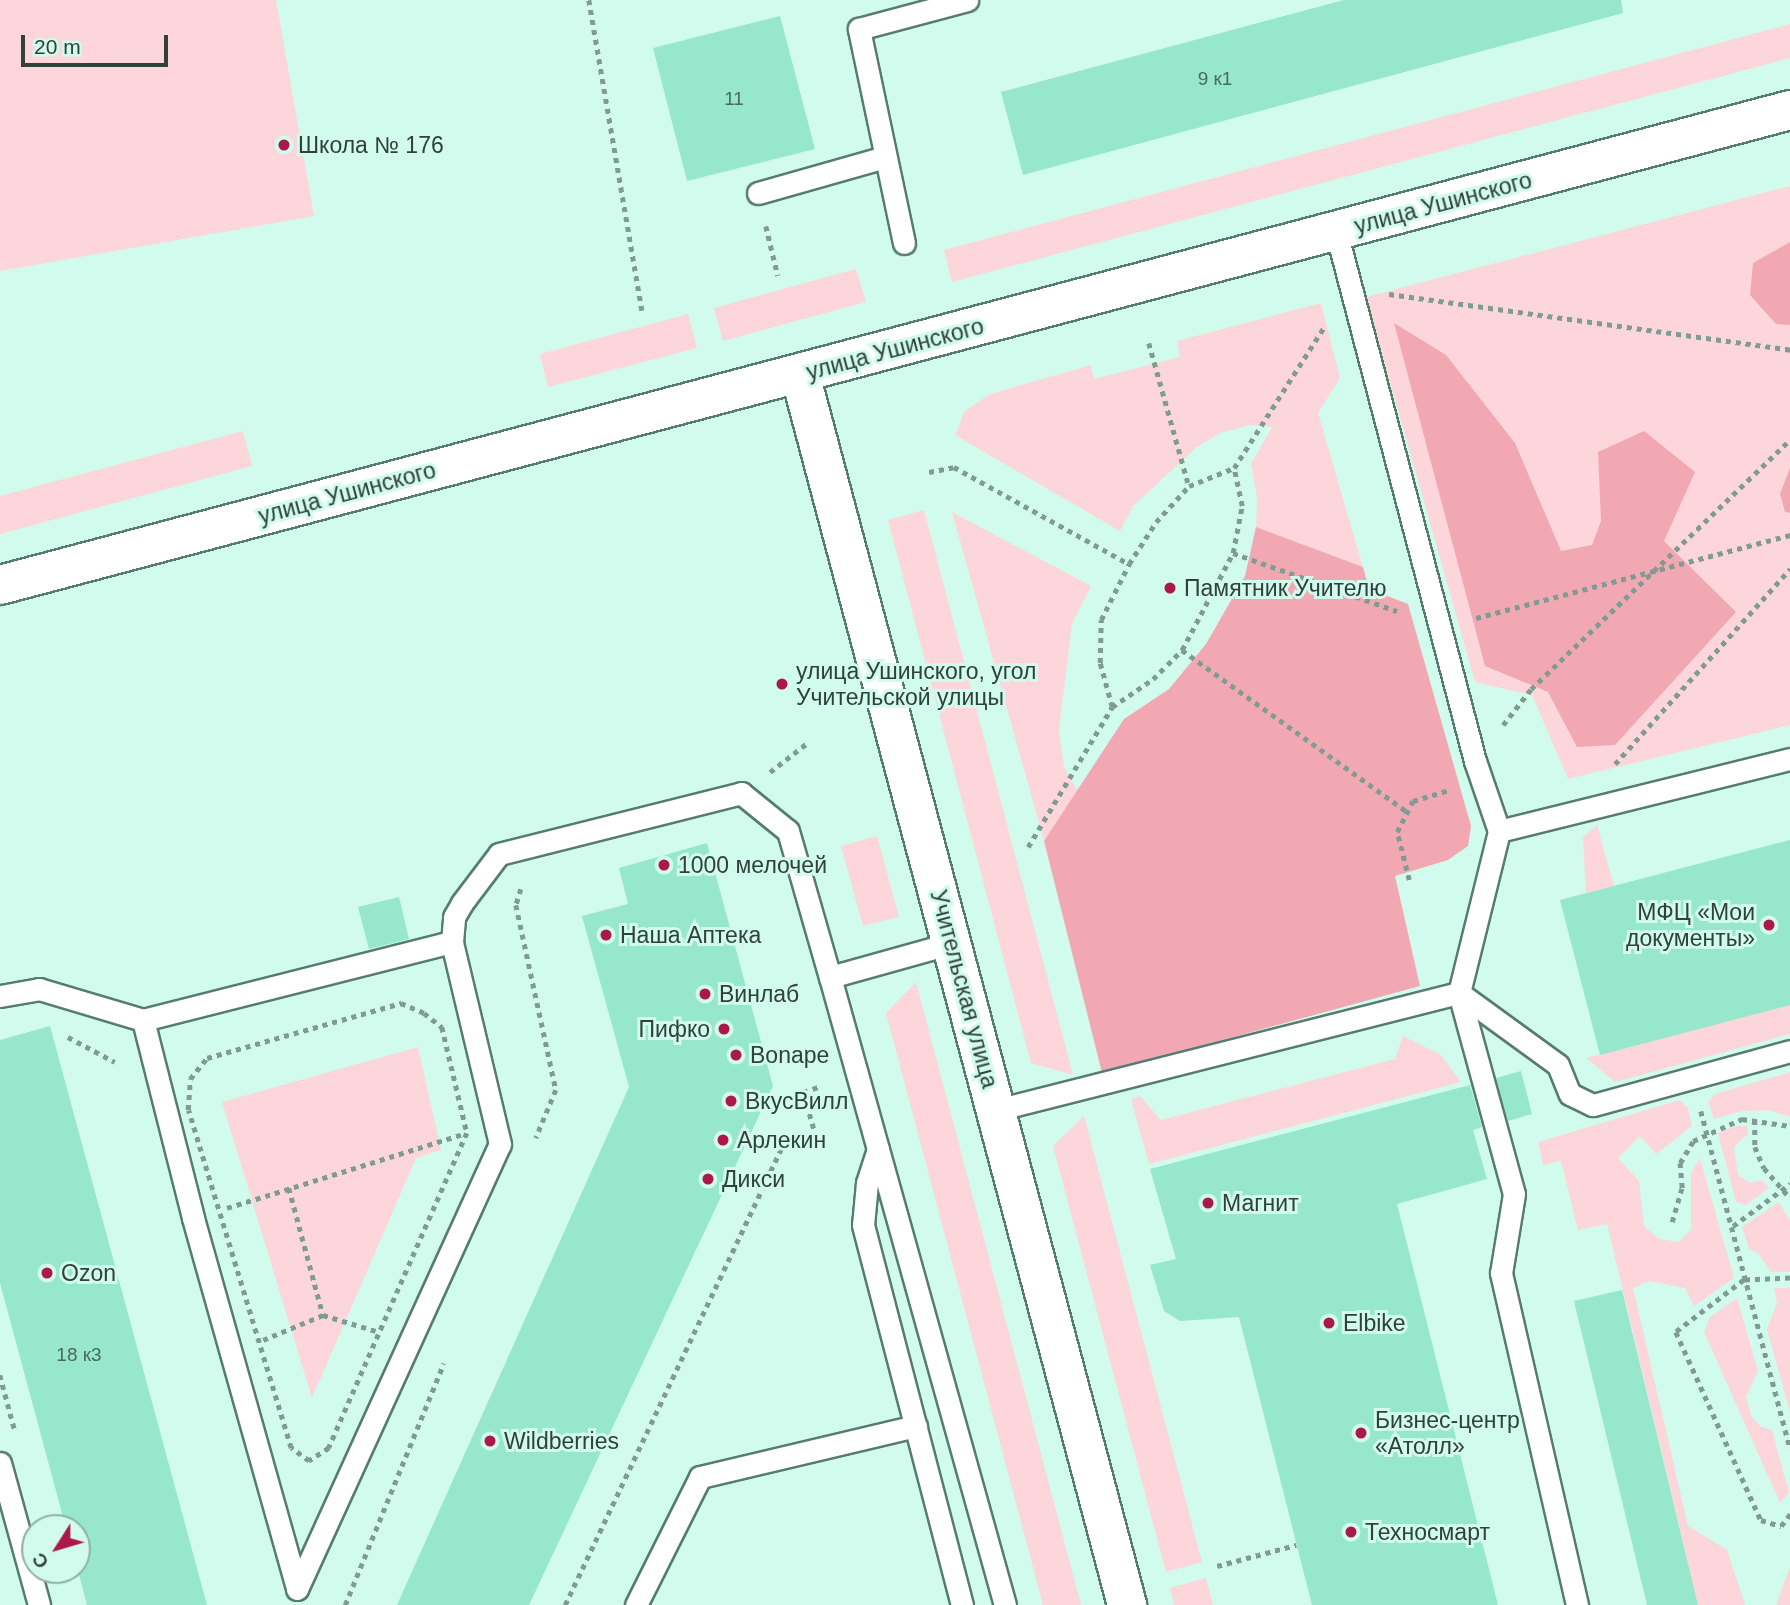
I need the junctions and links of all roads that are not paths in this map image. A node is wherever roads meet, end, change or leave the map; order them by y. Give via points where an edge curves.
1 (967, 0) edge
2 (1790, 110) edge
3 (885, 157) junction
4 (758, 193) dead end
5 (1336, 231) junction
6 (904, 243) dead end
7 (800, 374) junction
8 (0, 584) edge
9 (1790, 760) edge
10 (1499, 831) junction
11 (452, 942) junction
12 (952, 943) junction
13 (830, 977) junction
14 (1460, 993) junction
15 (0, 996) edge
16 (143, 1020) junction
17 (1790, 1051) edge
18 (996, 1110) junction
19 (878, 1149) junction
20 (933, 1420) junction
21 (0, 1463) edge
22 (39, 1605) edge
23 (636, 1605) edge
24 (962, 1605) edge
25 (1005, 1605) edge
26 (1127, 1605) edge
27 (1577, 1605) edge

1 - 3 lane via 859,29
2 - 5 street, улица Ушинского
3 - 4 lane
3 - 6 lane
5 - 7 street, улица Ушинского
5 - 10 lane via 1475,761
7 - 8 street, улица Ушинского
7 - 12 street, Учительская улица
9 - 10 lane
10 - 14 lane
11 - 13 lane via 454,917 499,854 741,793 788,831
11 - 16 lane
11 - 16 lane via 500,1144 297,1589 192,1218
12 - 13 lane
12 - 18 street, Учительская улица
13 - 19 lane
14 - 17 lane via 1558,1065 1570,1094 1593,1105
14 - 18 lane
14 - 27 lane via 1514,1194 1501,1273
15 - 16 lane via 39,989
18 - 26 street, Учительская улица
19 - 20 lane
19 - 20 lane via 867,1183 863,1225
20 - 23 lane via 700,1477
20 - 24 lane
20 - 25 lane
21 - 22 lane

